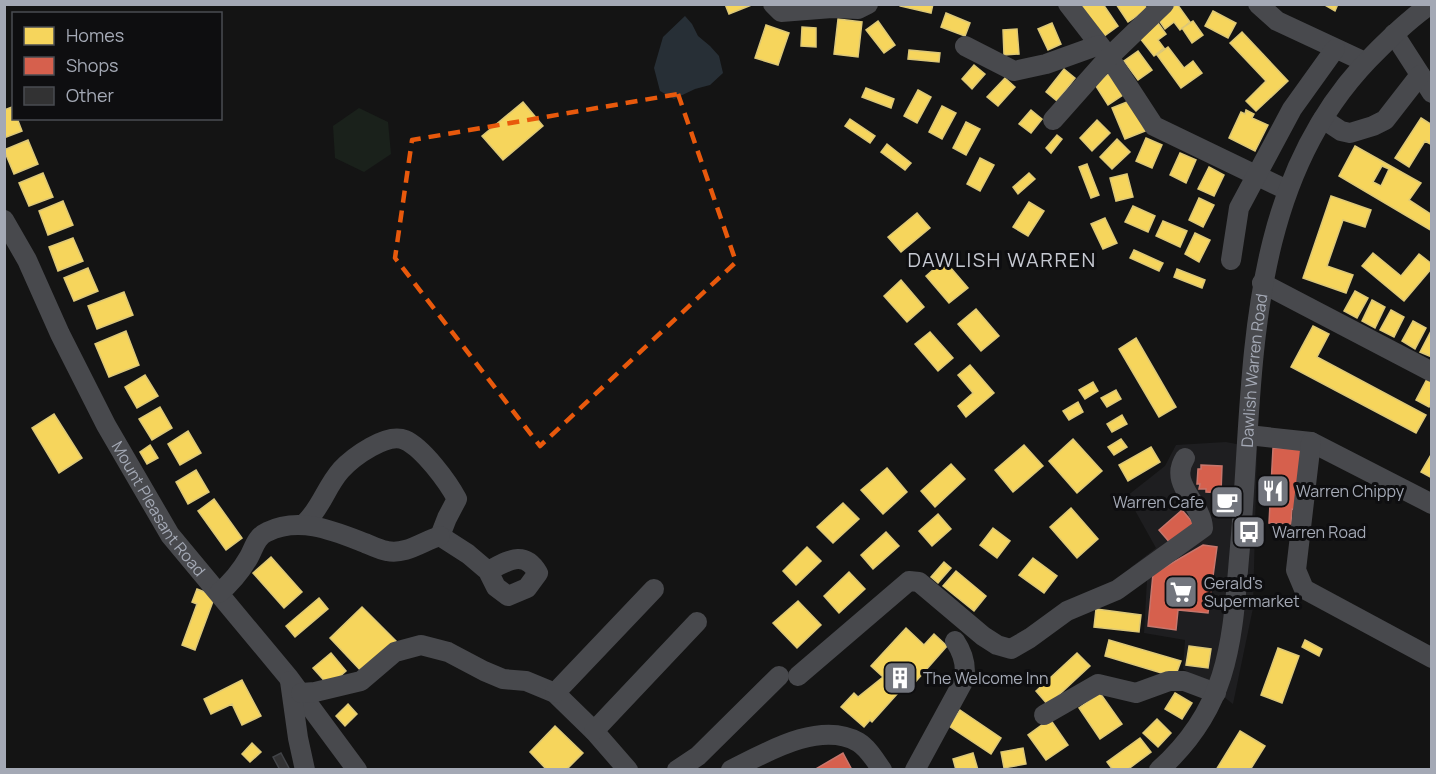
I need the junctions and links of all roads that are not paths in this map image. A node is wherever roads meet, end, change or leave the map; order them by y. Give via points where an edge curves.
1 (773, 4) edge
2 (868, 4) edge
3 (1068, 4) edge
4 (1164, 4) edge
5 (1258, 4) edge
6 (1431, 4) edge
7 (1394, 34) junction
8 (965, 46) dead end
9 (1335, 49) junction
10 (1104, 51) junction
11 (1365, 62) junction
12 (1420, 75) junction
13 (1431, 93) edge
14 (1323, 119) junction
15 (1053, 120) dead end
16 (1256, 175) junction
17 (1287, 190) junction
18 (4, 220) edge
19 (1231, 260) dead end
20 (1262, 283) junction
21 (1431, 372) edge
22 (1248, 435) junction
23 (1311, 442) junction
24 (1185, 458) dead end
25 (1431, 504) edge
26 (305, 524) junction
27 (440, 536) junction
28 (488, 571) dead end
29 (654, 589) dead end
30 (219, 593) junction
31 (697, 622) dead end
32 (955, 640) dead end
33 (1429, 651) edge
34 (295, 686) junction
35 (555, 693) junction
36 (1216, 693) junction
37 (1044, 716) dead end
38 (594, 731) junction
39 (305, 770) edge
40 (357, 770) edge
41 (628, 770) edge
42 (677, 770) edge
43 (731, 770) edge
44 (882, 770) edge
45 (915, 770) edge
46 (1159, 770) edge

1 - 2 street via 781,12 858,9
3 - 10 street
4 - 10 street
5 - 9 street via 1277,21
6 - 7 street, Dawlish Warren Road
7 - 11 street, Dawlish Warren Road
7 - 12 street
8 - 10 street via 1014,71
9 - 11 street
9 - 16 street via 1292,108
10 - 15 street
10 - 16 street via 1154,126
11 - 14 street, Dawlish Warren Road
12 - 13 street
12 - 14 street via 1385,120 1373,126 1350,133
14 - 17 street, Dawlish Warren Road
16 - 17 street
16 - 19 street via 1239,208
17 - 20 street, Dawlish Warren Road
18 - 30 street, Mount Pleasant Road via 129,466 170,535
20 - 21 street
20 - 22 street, Dawlish Warren Road
22 - 23 street
22 - 36 street, Dawlish Warren Road via 1233,627
23 - 25 street
23 - 33 street via 1296,570 1304,589
24 - 42 street via 1180,478 1203,518 1203,528 1116,590 1067,611 1011,649 983,636 919,582 909,581
26 - 27 street via 386,551 399,552
26 - 27 street via 341,471 361,452 391,439 405,440 420,451 457,499
26 - 30 street via 266,532 256,540 249,557
27 - 28 street
29 - 35 street
30 - 34 street, Mount Pleasant Road
31 - 38 street
32 - 45 street via 964,658 964,680
34 - 35 street via 315,692 361,681 395,652 421,645 448,652 502,679 526,681
34 - 39 street via 298,738
34 - 40 street, Mount Pleasant Road
35 - 38 street
36 - 37 street via 1184,681 1169,681 1136,693 1098,684
36 - 46 street, Dawlish Warren Road via 1198,726
38 - 41 street
43 - 44 street via 807,737 830,734 859,743

